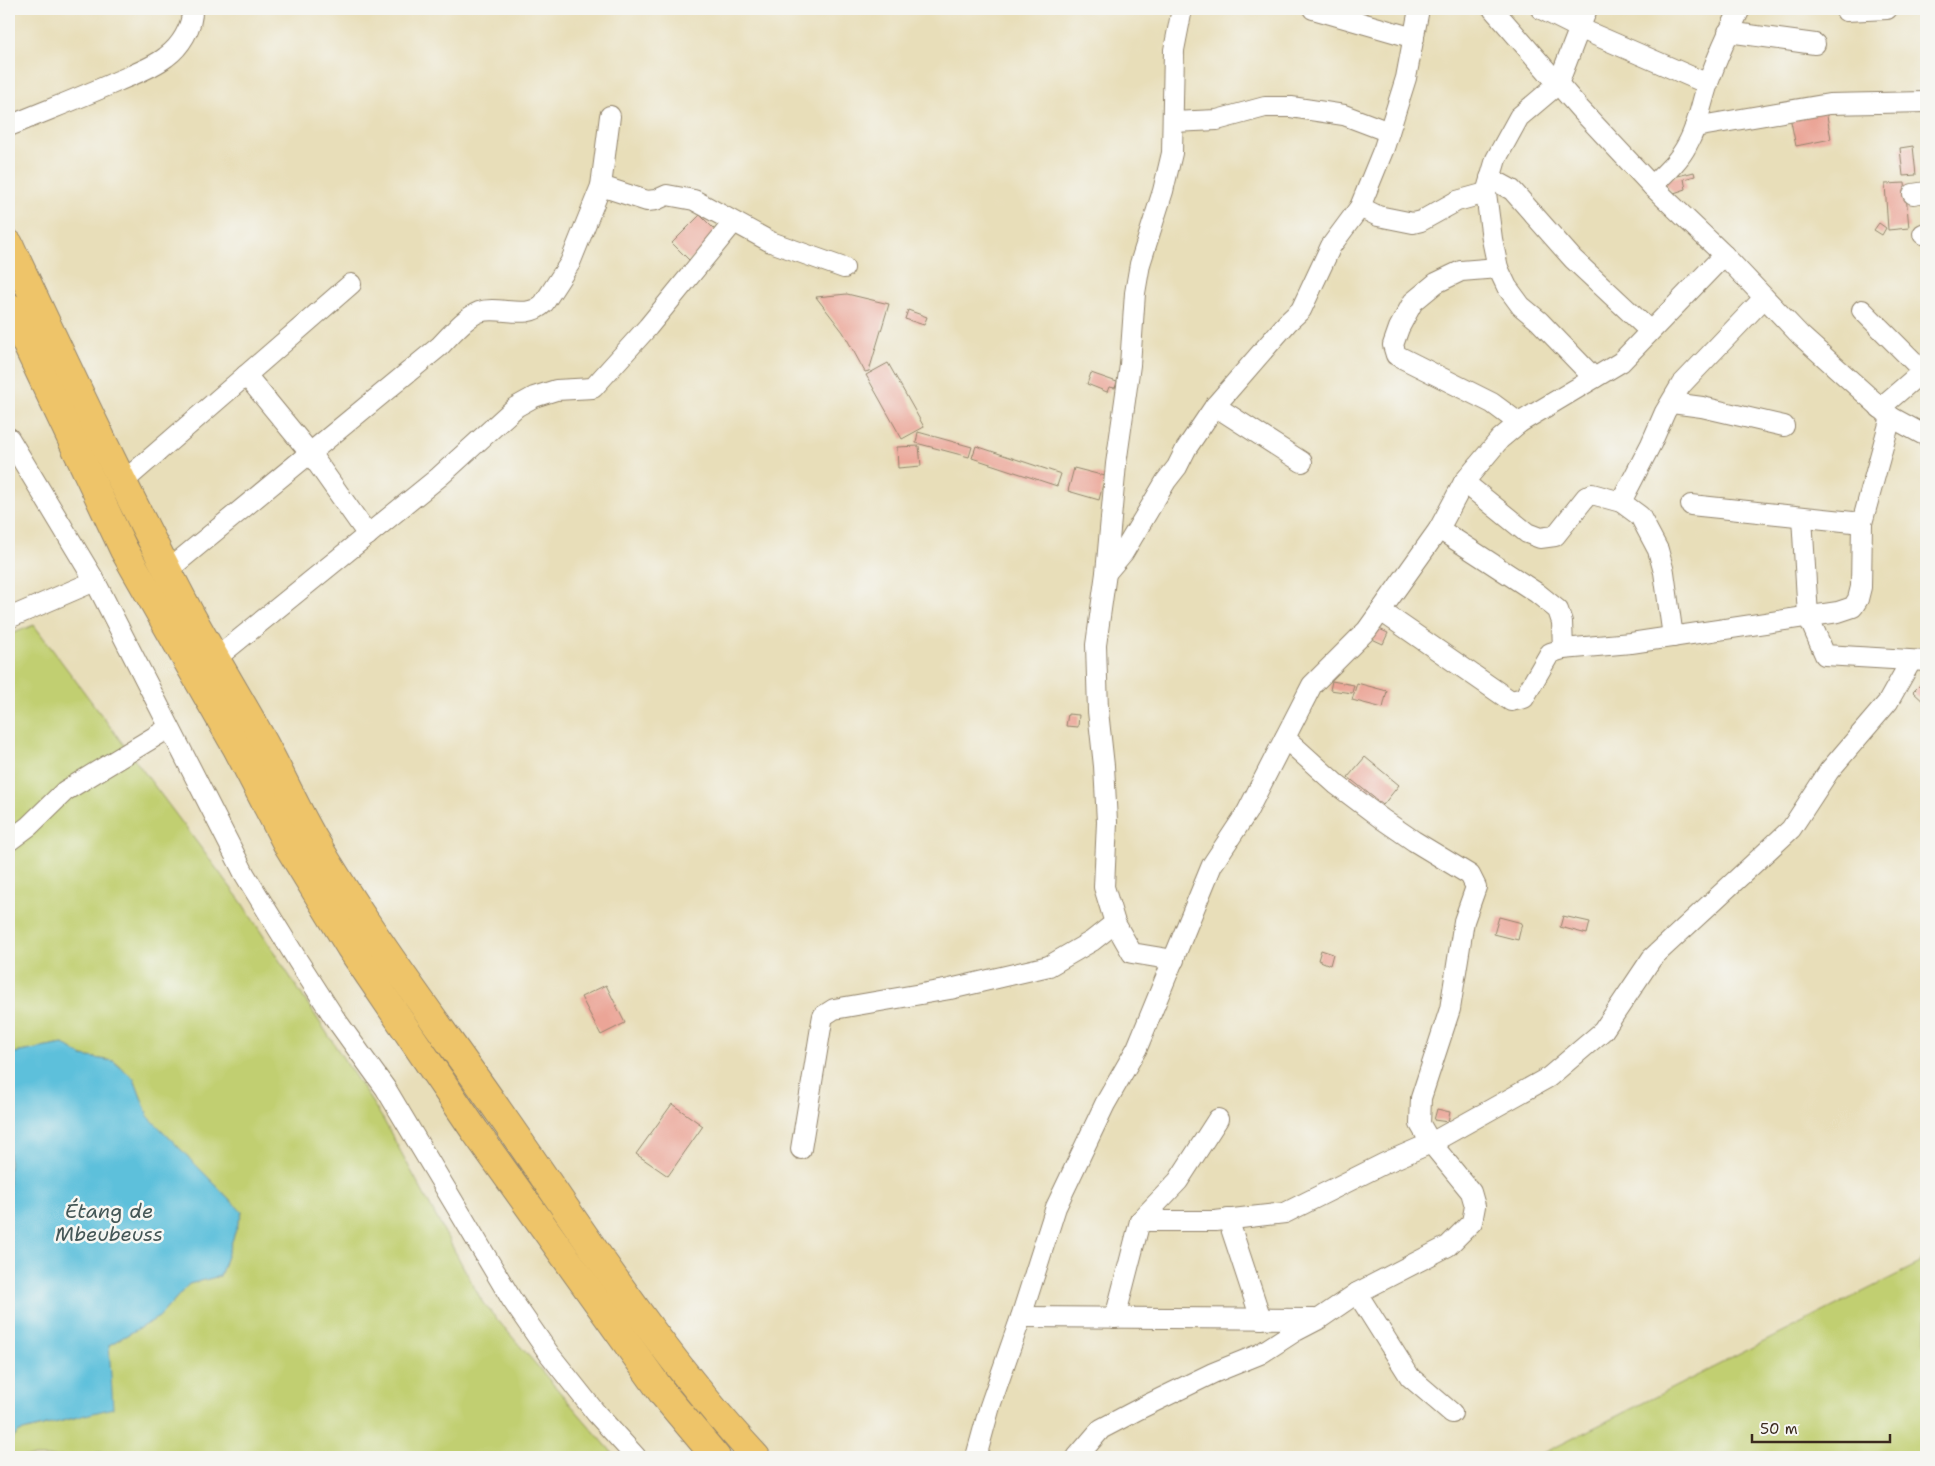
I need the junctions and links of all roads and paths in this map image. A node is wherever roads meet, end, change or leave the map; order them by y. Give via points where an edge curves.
1 (192, 9) edge
2 (1182, 9) edge
3 (1313, 9) edge
4 (1419, 9) edge
5 (1493, 9) edge
6 (1541, 9) edge
7 (1587, 9) edge
8 (1740, 9) edge
9 (1887, 9) edge
10 (1846, 11) dead end
11 (1580, 28) junction
12 (1728, 32) junction
13 (1414, 38) junction
14 (1815, 44) dead end
15 (1558, 84) junction
16 (1708, 84) junction
17 (1926, 102) edge
18 (610, 116) dead end
19 (1173, 122) junction
20 (9, 126) edge
21 (1695, 127) junction
22 (1389, 132) junction
23 (601, 186) junction
24 (1488, 186) junction
25 (1652, 186) junction
26 (1360, 207) junction
27 (733, 223) junction
28 (9, 244) edge
29 (1724, 255) junction
30 (844, 268) dead end
31 (1498, 268) junction
32 (351, 284) dead end
33 (1764, 298) junction
34 (9, 307) edge
35 (1862, 310) dead end
36 (1650, 331) junction
37 (1925, 372) edge
38 (246, 375) junction
39 (1594, 378) junction
40 (1672, 403) junction
41 (1215, 406) junction
42 (1885, 412) junction
43 (1519, 424) junction
44 (1784, 426) dead end
45 (1926, 436) edge
46 (9, 438) edge
47 (310, 453) junction
48 (1302, 462) dead end
49 (123, 482) junction
50 (1464, 482) junction
51 (1621, 502) junction
52 (1691, 505) dead end
53 (1802, 516) junction
54 (1862, 522) junction
55 (1440, 528) junction
56 (368, 535) junction
57 (168, 570) junction
58 (1106, 573) junction
59 (95, 581) junction
60 (1381, 611) junction
61 (1808, 616) junction
62 (9, 618) edge
63 (1672, 637) junction
64 (1562, 648) junction
65 (215, 659) junction
66 (1918, 661) edge
67 (169, 728) junction
68 (1286, 738) junction
69 (9, 841) edge
70 (1115, 923) junction
71 (1174, 960) junction
72 (1218, 1119) dead end
73 (1432, 1143) junction
74 (801, 1149) dead end
75 (1228, 1219) junction
76 (1140, 1221) junction
77 (1356, 1293) junction
78 (1021, 1317) junction
79 (1115, 1318) junction
80 (1261, 1319) junction
81 (1319, 1319) junction
82 (1452, 1413) dead end
83 (636, 1457) edge
84 (716, 1457) edge
85 (756, 1457) edge
86 (976, 1457) edge
87 (1077, 1457) edge

1 - 20 street via 183,40 166,57 95,92
2 - 19 street via 1174,50
3 - 13 street
4 - 13 street
5 - 15 street
6 - 11 street
7 - 11 street
8 - 12 street
9 - 10 street
11 - 15 street
11 - 16 street
12 - 14 street
12 - 16 street
13 - 22 street via 1406,78
15 - 24 street via 1519,117 1496,159
15 - 25 street
16 - 21 street
17 - 21 street via 1829,104
18 - 23 street
19 - 22 street via 1217,120 1265,107 1291,107 1344,115
19 - 58 street via 1172,153 1140,264 1135,293
21 - 25 street via 1677,161
22 - 26 street
23 - 27 street via 647,201 666,195 694,200
23 - 47 street via 570,263 539,308 480,312 471,317
24 - 26 street via 1412,223 1378,216
24 - 31 street
24 - 36 street via 1512,190 1573,259
25 - 29 street
26 - 41 street via 1331,246 1301,310
27 - 30 street via 771,242
27 - 56 street via 593,388 556,390 516,407 439,477
28 - 49 highway
29 - 33 street
29 - 36 street
31 - 39 street via 1521,306
31 - 43 street via 1461,271 1436,283 1412,302 1393,345 1396,356 1492,403
32 - 38 street
33 - 40 street via 1681,384
33 - 42 street via 1800,336
34 - 84 highway via 124,550 311,884 475,1131 664,1395
35 - 37 street
36 - 39 street via 1621,362
37 - 42 street
38 - 47 street
38 - 49 street
39 - 43 street
40 - 44 street
40 - 51 street
41 - 48 street
41 - 58 street via 1123,553
42 - 45 street
42 - 54 street
43 - 50 street via 1500,439
46 - 59 street
47 - 56 street
47 - 57 street
49 - 57 highway
50 - 51 street via 1527,533 1540,538 1555,536 1592,494
50 - 55 street
51 - 63 street via 1640,516 1658,550
52 - 53 street
53 - 54 street
53 - 61 street
54 - 61 street via 1858,599 1853,607
55 - 60 street
55 - 64 street via 1558,610 1562,622
56 - 65 street
57 - 65 highway
58 - 70 street via 1096,645 1097,686 1106,805 1104,886
59 - 62 street
59 - 67 street
60 - 64 street via 1511,701 1524,698 1550,653
60 - 68 street via 1367,630 1312,685
61 - 63 street
61 - 66 street via 1825,654
63 - 64 street
65 - 85 highway via 262,738 313,838 396,968 570,1218 690,1381
66 - 73 street via 1829,771 1791,829 1652,958 1603,1031 1549,1078
67 - 69 street via 65,791
67 - 83 street via 245,875 334,1016 386,1089 512,1300 550,1355
68 - 71 street via 1247,812 1212,865
68 - 73 street via 1367,808 1470,875 1476,887 1464,921 1450,1009 1421,1098 1420,1124
70 - 71 street via 1132,953
70 - 74 street via 1092,941 1049,966 950,989 839,1008 823,1016
71 - 78 street via 1137,1048 1105,1104 1056,1207
72 - 76 street via 1178,1181
73 - 75 street via 1285,1213
73 - 77 street via 1471,1192 1475,1206 1472,1222 1448,1246
75 - 76 street
75 - 80 street
76 - 79 street
77 - 81 street
77 - 82 street via 1410,1377
78 - 79 street
78 - 86 street
79 - 80 street
80 - 81 street
81 - 87 street via 1260,1354 1101,1429

